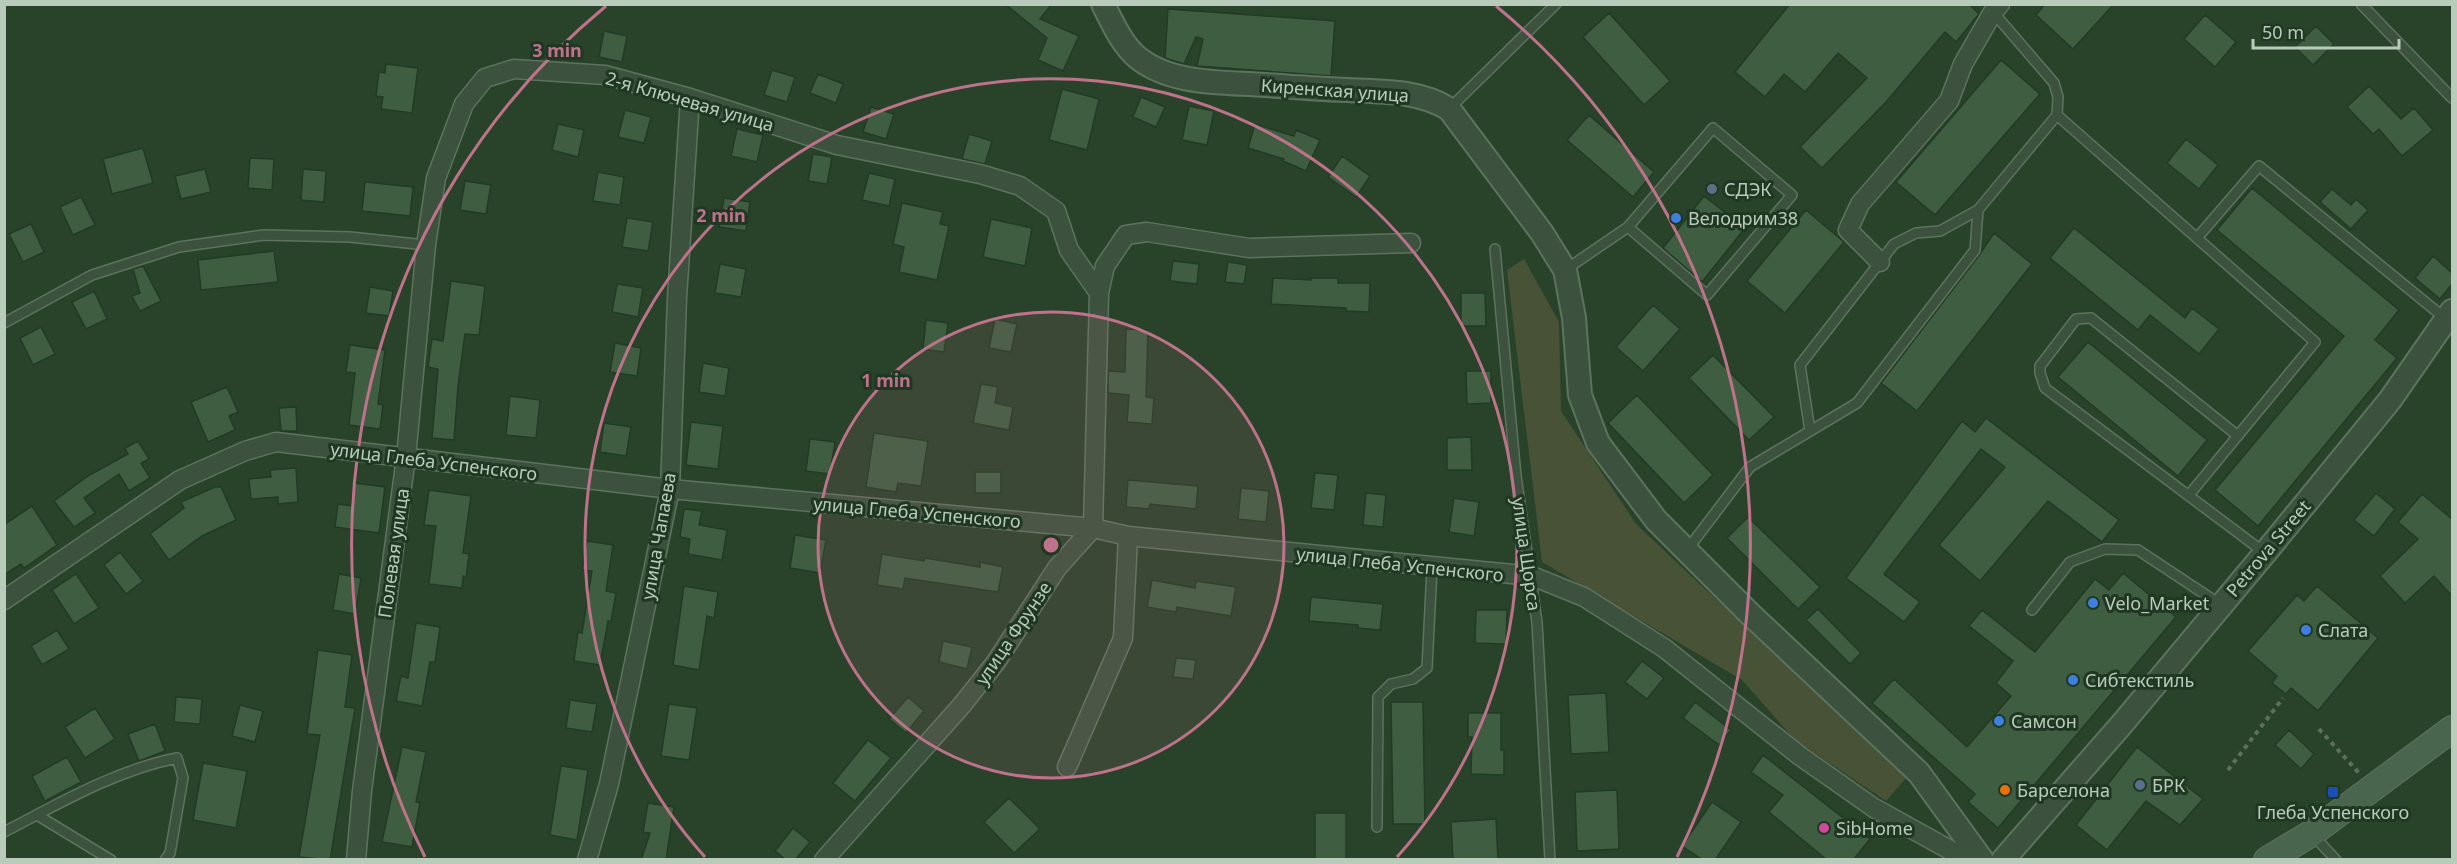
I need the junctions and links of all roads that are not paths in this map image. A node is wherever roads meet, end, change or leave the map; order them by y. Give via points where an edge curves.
1 (1103, 4) edge
2 (1556, 4) edge
3 (2361, 4) edge
4 (1997, 8) edge
5 (690, 98) junction
6 (2452, 98) edge
7 (1449, 109) junction
8 (2057, 115) junction
9 (1978, 210) junction
10 (1628, 227) junction
11 (2197, 238) junction
12 (1410, 243) dead end
13 (426, 245) junction
14 (1495, 249) dead end
15 (1880, 262) junction
16 (1565, 270) junction
17 (1099, 293) junction
18 (2450, 315) edge
19 (4, 323) edge
20 (1810, 431) junction
21 (2238, 436) junction
22 (406, 457) junction
23 (670, 489) junction
24 (2189, 495) junction
25 (1093, 528) junction
26 (1128, 536) junction
27 (1687, 550) junction
28 (2265, 553) junction
29 (1432, 568) junction
30 (1532, 576) junction
31 (4, 600) edge
32 (2221, 605) junction
33 (2032, 610) dead end
34 (2452, 729) edge
35 (1067, 766) dead end
36 (37, 815) junction
37 (1377, 827) dead end
38 (4, 832) edge
39 (2312, 833) junction
40 (111, 860) edge
41 (165, 860) edge
42 (356, 860) edge
43 (587, 860) edge
44 (824, 860) edge
45 (1550, 860) edge
46 (1968, 860) edge
47 (1982, 860) edge
48 (2003, 860) edge
49 (2267, 860) edge
50 (2336, 860) edge

1 - 7 street, Киренская улица via 1135,56 1153,69 1176,76 1391,92 1427,98
2 - 7 lane
3 - 6 lane
4 - 8 lane via 2054,82
4 - 15 street via 1963,64 1949,101 1860,204 1848,230
5 - 13 street, 2-я Ключевая улица via 605,75 514,69 485,78 464,104 447,146 436,178
5 - 17 street, 2-я Ключевая улица via 837,145 1020,186 1056,211 1068,250
5 - 23 street, улица Чапаева
7 - 16 street
8 - 9 lane
8 - 11 lane
9 - 15 lane via 1940,231 1916,234 1894,244
9 - 20 lane via 1975,250 1857,403
10 - 10 lane via 1707,295 1792,195 1713,128
10 - 16 lane
11 - 18 lane via 2259,166
11 - 21 lane via 2315,342
12 - 17 street via 1249,248 1147,232 1126,235 1105,266
13 - 19 lane via 350,237 264,235 179,247 92,275
13 - 22 street, Полевая улица
14 - 30 lane, улица Щорса via 1516,476
15 - 20 lane via 1800,365
16 - 27 street via 1574,318 1580,395 1598,443 1656,520
17 - 25 street
18 - 28 street, Petrova Street via 2390,400
20 - 27 lane via 1749,468
21 - 24 lane
21 - 24 lane via 2091,318 2076,319 2040,366 2045,388
22 - 23 street, улица Глеба Успенского
22 - 31 street, улица Глеба Успенского via 276,442 245,451 180,480
22 - 42 street, Полевая улица
23 - 25 street, улица Глеба Успенского
23 - 43 street, улица Чапаева via 609,784
24 - 28 lane
25 - 26 street, улица Глеба Успенского
25 - 44 street, улица Фрунзе via 1057,568 996,662 962,705
26 - 29 street, улица Глеба Успенского
26 - 35 street via 1123,638
27 - 47 street via 1919,773
28 - 32 street, Petrova Street
29 - 30 street, улица Глеба Успенского
29 - 37 lane via 1427,668 1413,679 1391,684 1378,697
30 - 45 lane, улица Щорса
30 - 46 street, улица Глеба Успенского via 1584,597 1664,648 1800,756 1874,808
32 - 33 lane via 2138,550 2105,549 2070,562
32 - 48 street, Petrova Street
34 - 39 main road
36 - 38 lane
36 - 40 lane
36 - 41 lane via 148,764 177,758 183,778 170,853
39 - 49 main road
39 - 50 lane

